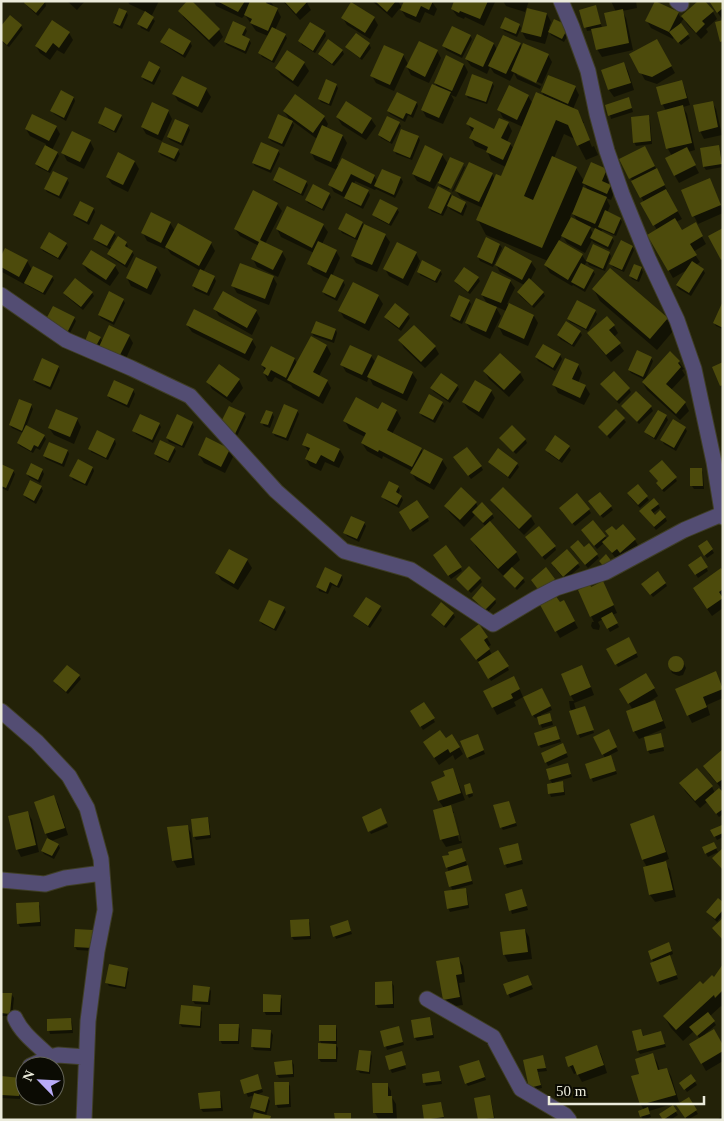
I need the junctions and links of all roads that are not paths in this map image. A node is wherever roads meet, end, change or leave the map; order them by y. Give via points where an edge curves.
1 (561, 1) edge
2 (1, 295) edge
3 (722, 516) edge
4 (1, 711) edge
5 (102, 873) junction
6 (1, 880) edge
7 (427, 999) dead end
8 (15, 1018) dead end
9 (49, 1056) edge
10 (54, 1056) edge
11 (86, 1057) junction
12 (84, 1120) edge
13 (569, 1120) edge

1 - 3 street via 588,71 607,152 622,194 677,320 694,369
2 - 3 street via 66,340 190,396 276,492 344,551 412,570 493,624 556,588 606,572 684,530
4 - 5 street via 69,776 87,808
5 - 6 street via 45,884
5 - 11 street via 105,910 88,1020
7 - 13 street via 493,1037 521,1089 565,1114
8 - 9 street
10 - 11 street
11 - 12 street

